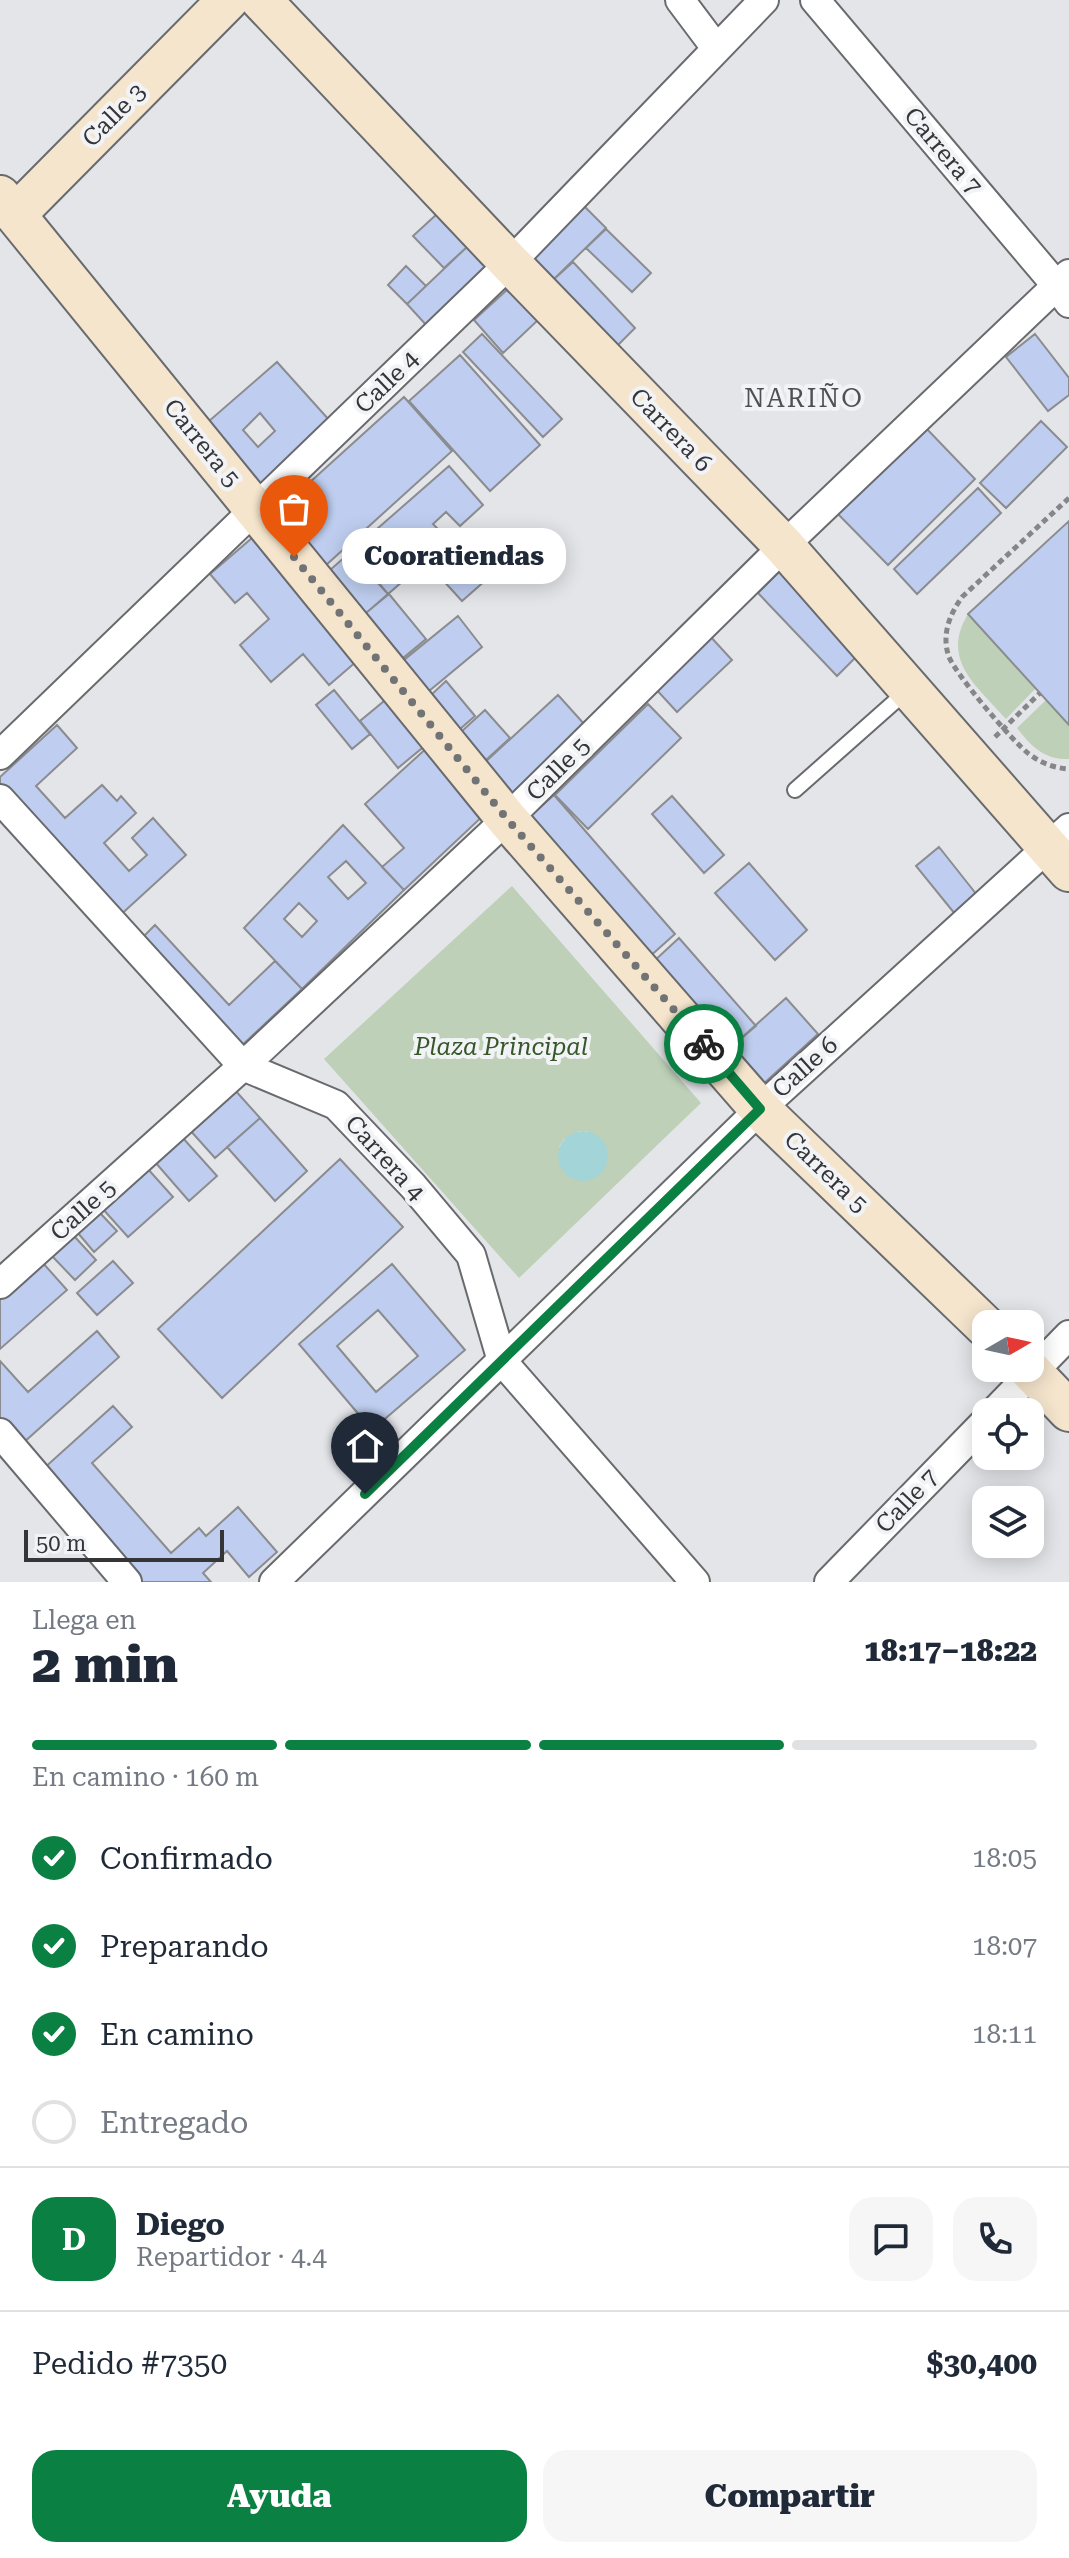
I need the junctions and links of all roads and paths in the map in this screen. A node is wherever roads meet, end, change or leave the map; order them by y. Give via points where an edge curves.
1 (228, 0) edge
2 (261, 0) edge
3 (680, 0) edge
4 (764, 0) edge
5 (815, 0) edge
6 (716, 48) junction
7 (5, 213) edge
8 (510, 263) junction
9 (1065, 287) edge
10 (1069, 498) edge
11 (255, 509) junction
12 (784, 546) junction
13 (909, 689) junction
14 (1040, 693) dead end
15 (1005, 727) junction
16 (991, 741) dead end
17 (0, 755) edge
18 (1069, 769) edge
19 (795, 790) dead end
20 (0, 799) edge
21 (507, 819) junction
22 (1062, 849) edge
23 (243, 1066) junction
24 (760, 1109) junction
25 (0, 1284) edge
26 (972, 1313) edge
27 (1069, 1335) edge
28 (1044, 1358) edge
29 (502, 1361) junction
30 (1020, 1382) edge
31 (1042, 1382) edge
32 (1006, 1398) edge
33 (1069, 1411) edge
34 (0, 1433) edge
35 (972, 1435) edge
36 (127, 1582) edge
37 (274, 1582) edge
38 (695, 1582) edge
39 (829, 1582) edge

1 - 7 street, Calle 3
2 - 8 street, Carrera 6
3 - 6 street
4 - 6 street, Calle 4
5 - 9 street, Carrera 7
6 - 8 street, Calle 4
7 - 11 street, Carrera 5
8 - 11 street, Calle 4
8 - 12 street, Carrera 6
9 - 12 street, Calle 5
10 - 15 path via 962,597 951,614 946,634 956,673
11 - 17 street, Calle 4
11 - 21 street, Carrera 5
12 - 13 street, Carrera 6
12 - 21 street, Calle 5
13 - 19 lane
13 - 22 street, Carrera 6
14 - 15 path
15 - 16 path
15 - 18 path via 1027,753 1044,764
20 - 23 street, Carrera 4
21 - 23 street, Calle 5
21 - 24 street, Carrera 5
22 - 24 street, Calle 6
23 - 25 street, Calle 5
23 - 29 street, Carrera 4 via 336,1105 413,1186 471,1255
24 - 26 street, Carrera 5
24 - 29 street, Calle 6
27 - 28 street
29 - 37 street, Calle 6
29 - 38 street, Carrera 4
30 - 32 street
31 - 33 street
34 - 36 street
35 - 39 street, Calle 7

